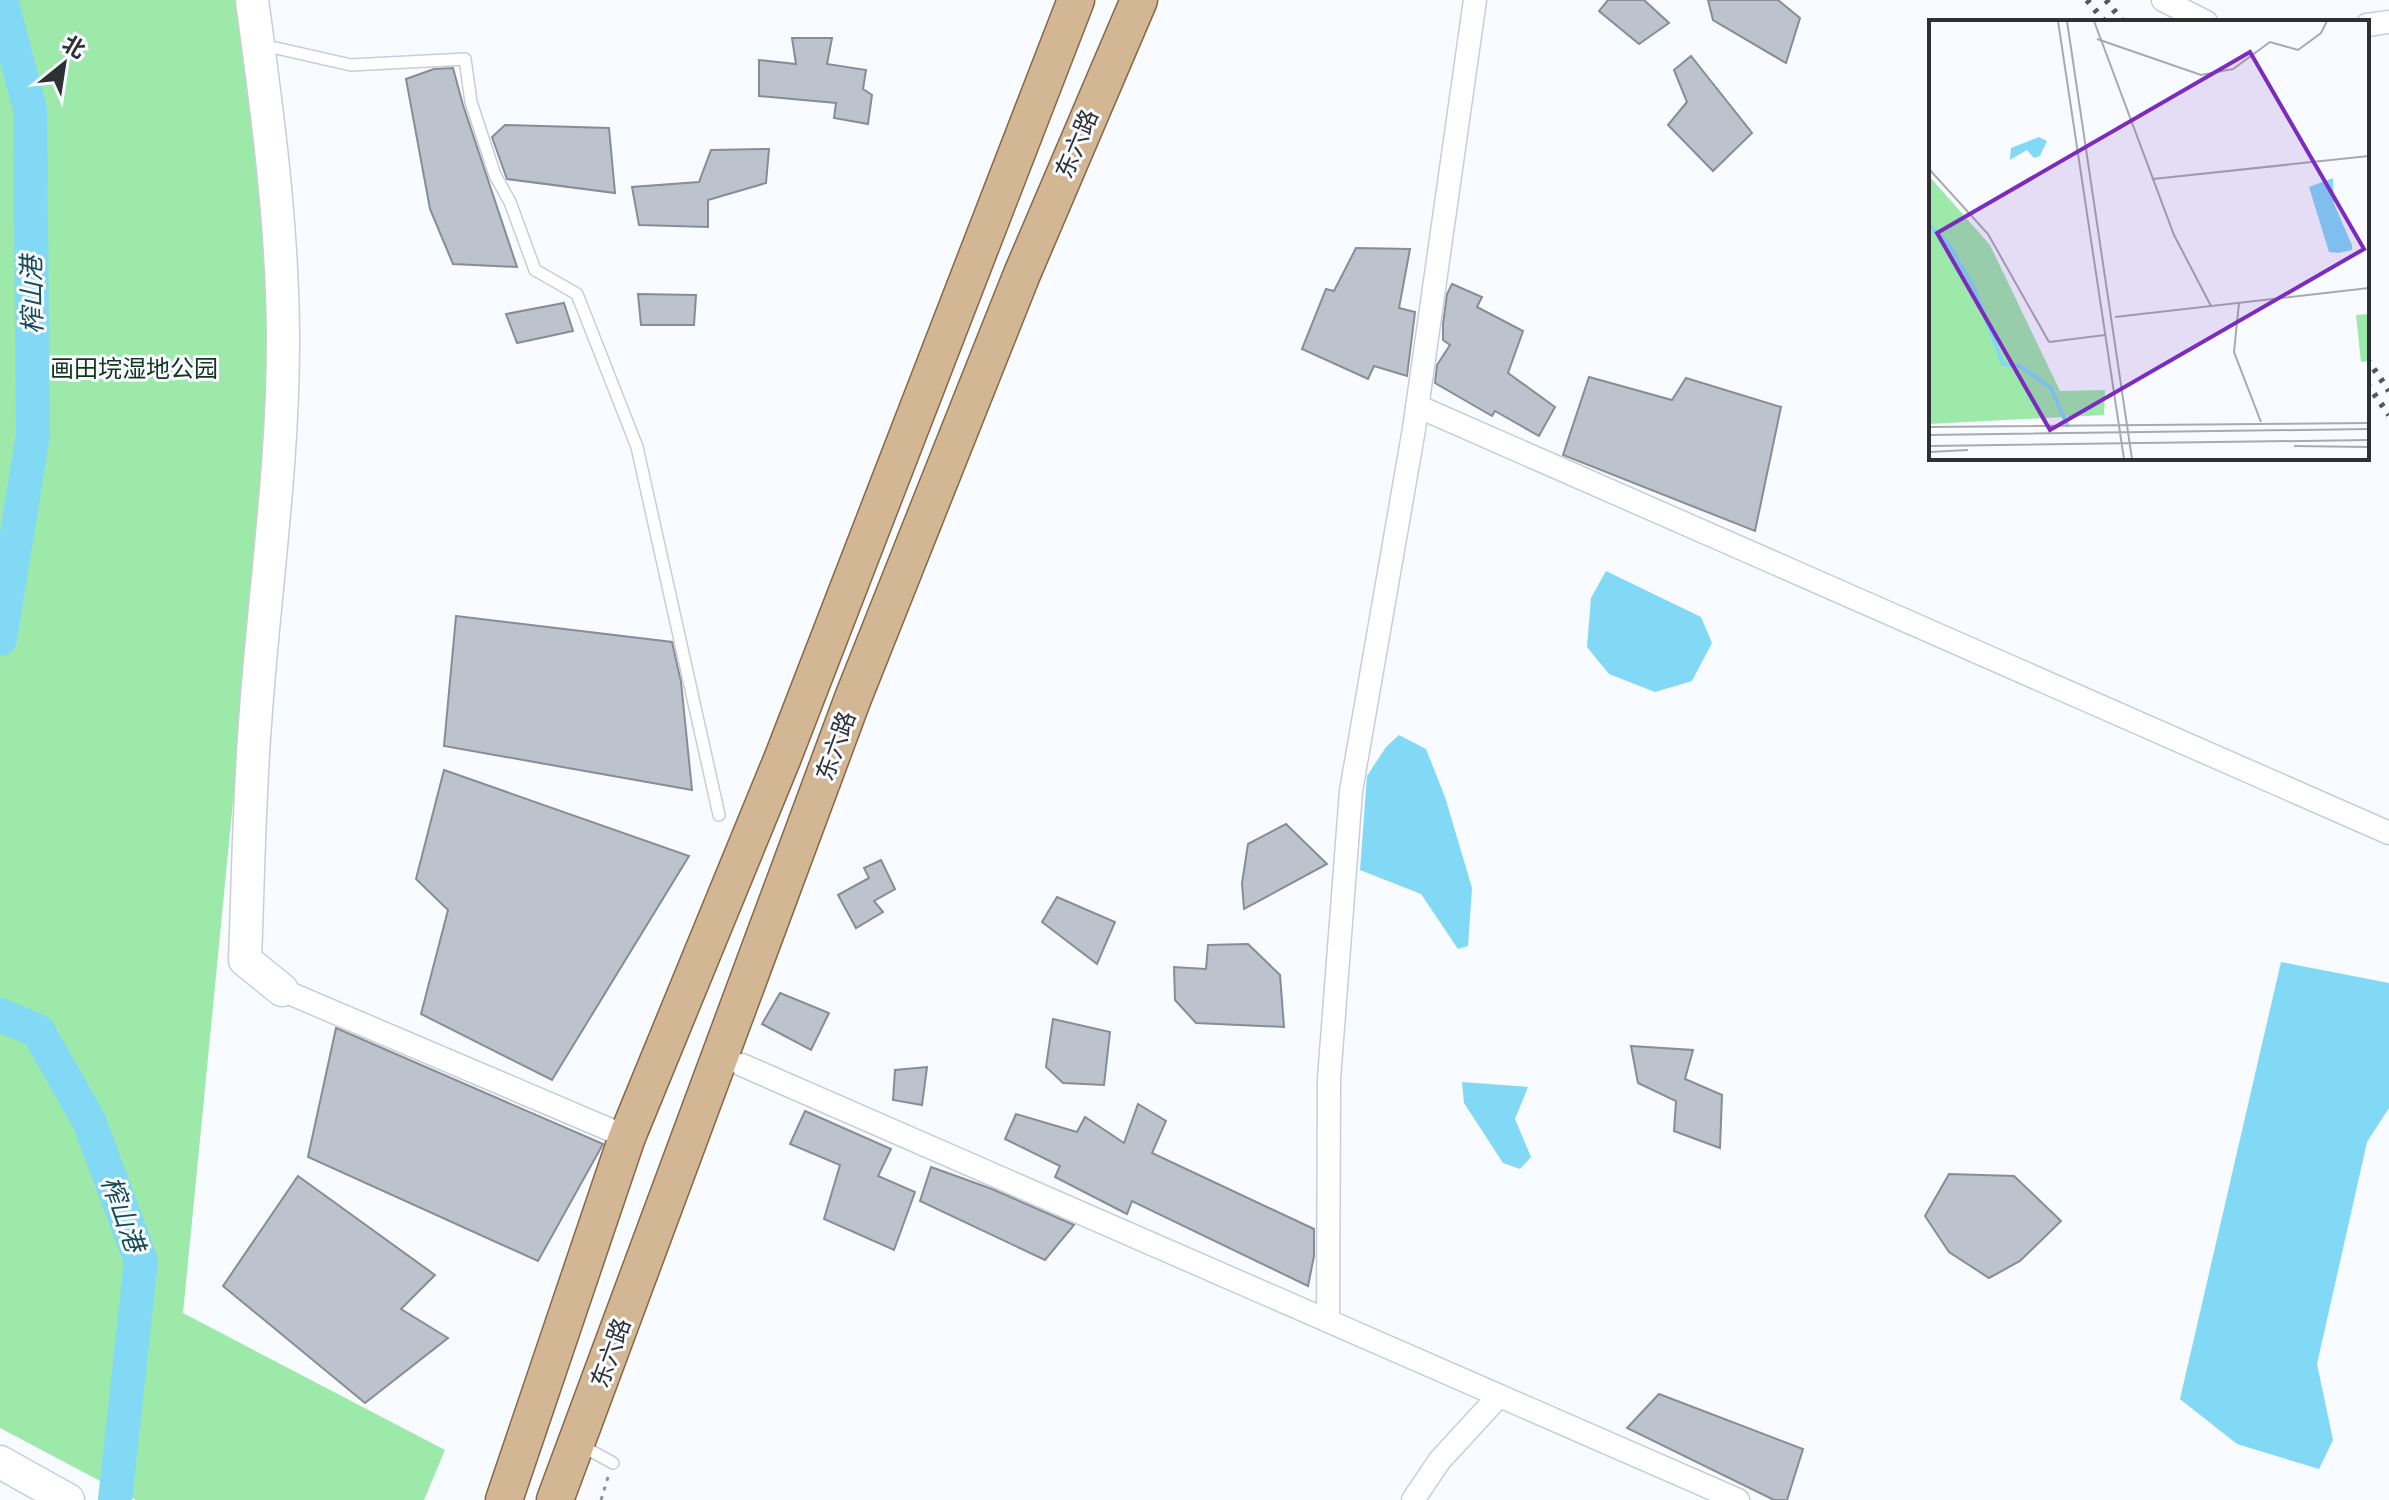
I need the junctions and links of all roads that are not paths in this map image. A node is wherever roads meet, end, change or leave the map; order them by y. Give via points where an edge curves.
1 (252, 0) edge
2 (269, 0) edge
3 (1076, 0) edge
4 (1139, 0) edge
5 (1475, 0) edge
6 (2163, 0) edge
7 (2202, 20) edge
8 (2389, 22) edge
9 (2369, 25) edge
10 (276, 48) junction
11 (1417, 406) junction
12 (719, 815) dead end
13 (2389, 833) edge
14 (282, 990) junction
15 (742, 1065) dead end
16 (627, 1137) junction
17 (1328, 1321) junction
18 (1499, 1396) junction
19 (578, 1443) junction
20 (0, 1462) edge
21 (613, 1463) road end
22 (68, 1500) edge
23 (504, 1500) edge
24 (555, 1500) edge
25 (1413, 1500) edge
26 (1738, 1500) edge

1 - 14 main road via 278,230 283,332 278,481 255,726 245,960
2 - 10 main road
3 - 16 main road, 东六路 via 783,757
4 - 19 main road, 东六路 via 1022,274 853,698
5 - 11 street
6 - 7 street
8 - 9 street
10 - 12 lane via 351,65 465,59 471,102 495,175 535,270 577,294 637,447
10 - 14 main road via 299,336 294,482 271,729 261,951
11 - 13 street
11 - 17 street via 1351,791 1329,1079
14 - 16 street
15 - 17 street
16 - 23 main road, 东六路
17 - 18 street
18 - 25 street via 1440,1460
18 - 26 street
19 - 21 lane
19 - 24 main road, 东六路
20 - 22 main road

